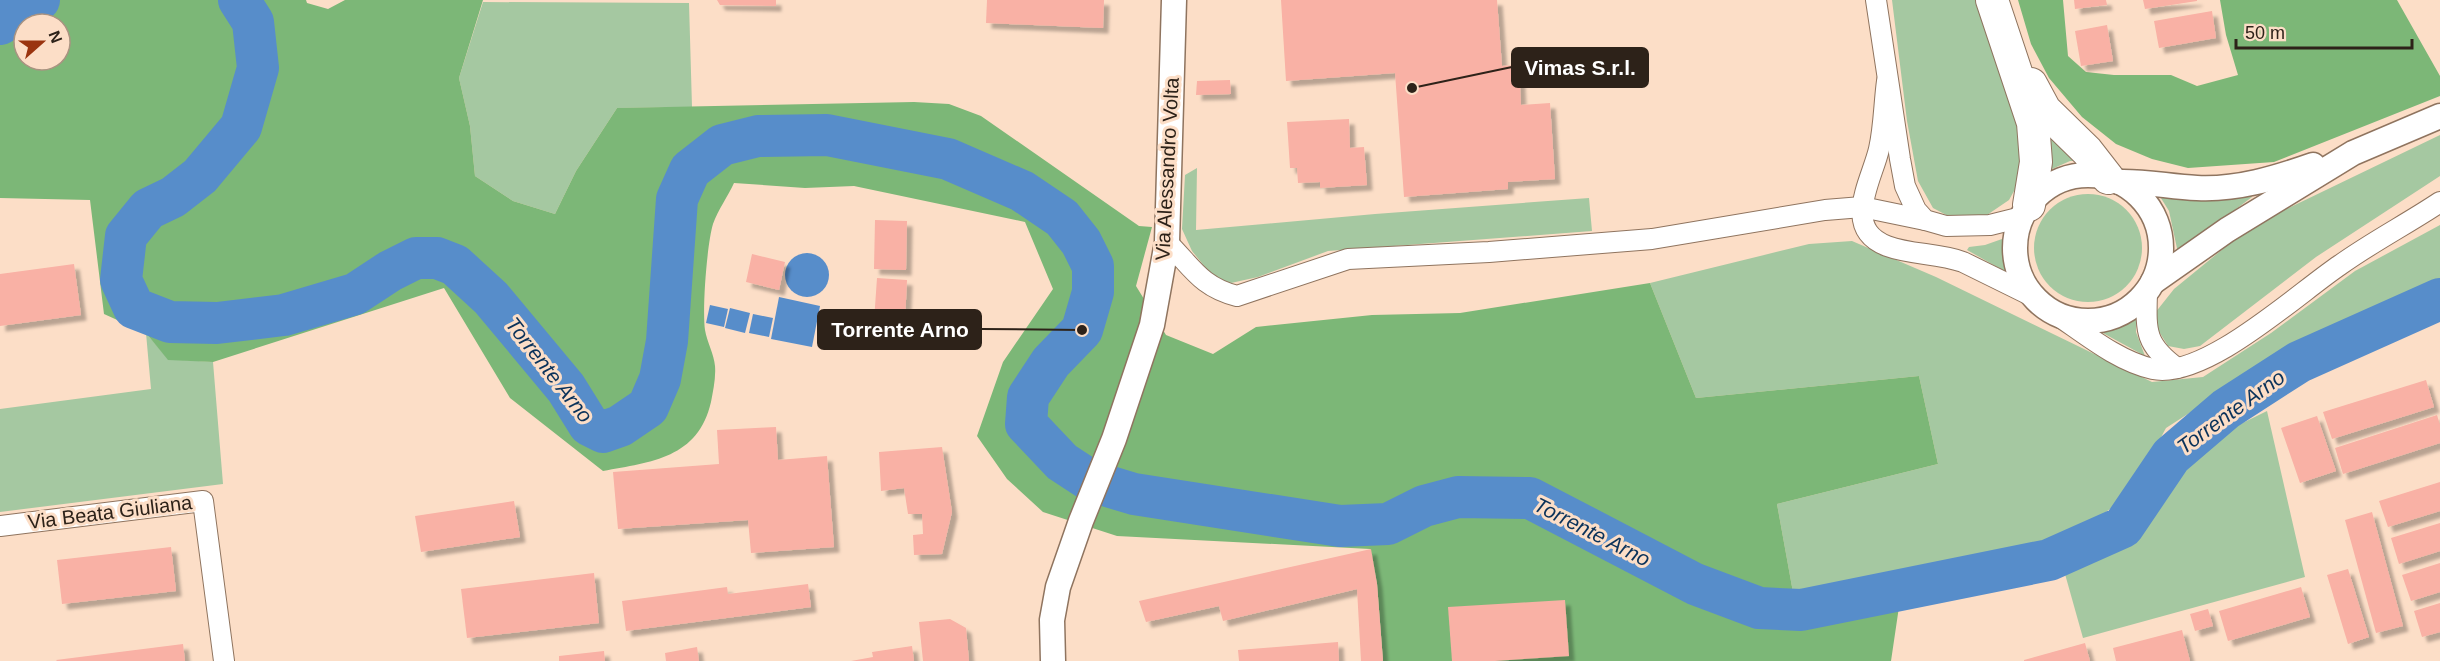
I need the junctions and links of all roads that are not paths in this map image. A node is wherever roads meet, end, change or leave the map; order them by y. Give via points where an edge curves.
1 (1174, 0) edge
2 (1876, 0) edge
3 (1992, 0) edge
4 (2009, 0) edge
5 (1887, 81) junction
6 (2440, 116) edge
7 (2353, 153) junction
8 (2114, 180) junction
9 (2440, 202) edge
10 (1862, 207) junction
11 (2025, 211) junction
12 (1925, 220) junction
13 (1167, 242) junction
14 (2150, 287) junction
15 (2034, 297) junction
16 (2054, 313) junction
17 (2177, 368) junction
18 (0, 526) edge
19 (224, 661) edge
20 (1053, 661) edge

1 - 13 street, Via Alessandro Volta
2 - 5 street
3 - 11 highway via 2033,123 2036,162
4 - 8 highway via 2026,75 2045,110
5 - 10 street via 1879,152
5 - 12 street via 1905,186
6 - 7 street
7 - 8 street via 2265,182 2199,188
7 - 14 street via 2227,230
8 - 11 street via 2090,175 2064,179 2041,192
8 - 14 street via 2139,195 2153,214 2160,236 2160,259
9 - 17 street via 2341,264 2217,353
10 - 12 street
10 - 13 street via 1652,239 1348,259 1237,296 1203,282
10 - 15 street via 1864,222 1878,241 1953,258
11 - 12 street via 1990,225 1946,226
11 - 15 street via 2016,238 2016,259 2022,279
13 - 20 street, Via Alessandro Volta via 1152,325 1058,587 1052,620
14 - 16 street via 2132,306 2115,316 2094,321
14 - 17 street via 2148,337 2162,357
15 - 16 street
16 - 17 street via 2128,360 2153,369
18 - 19 street, Via Beata Giuliana via 204,501

